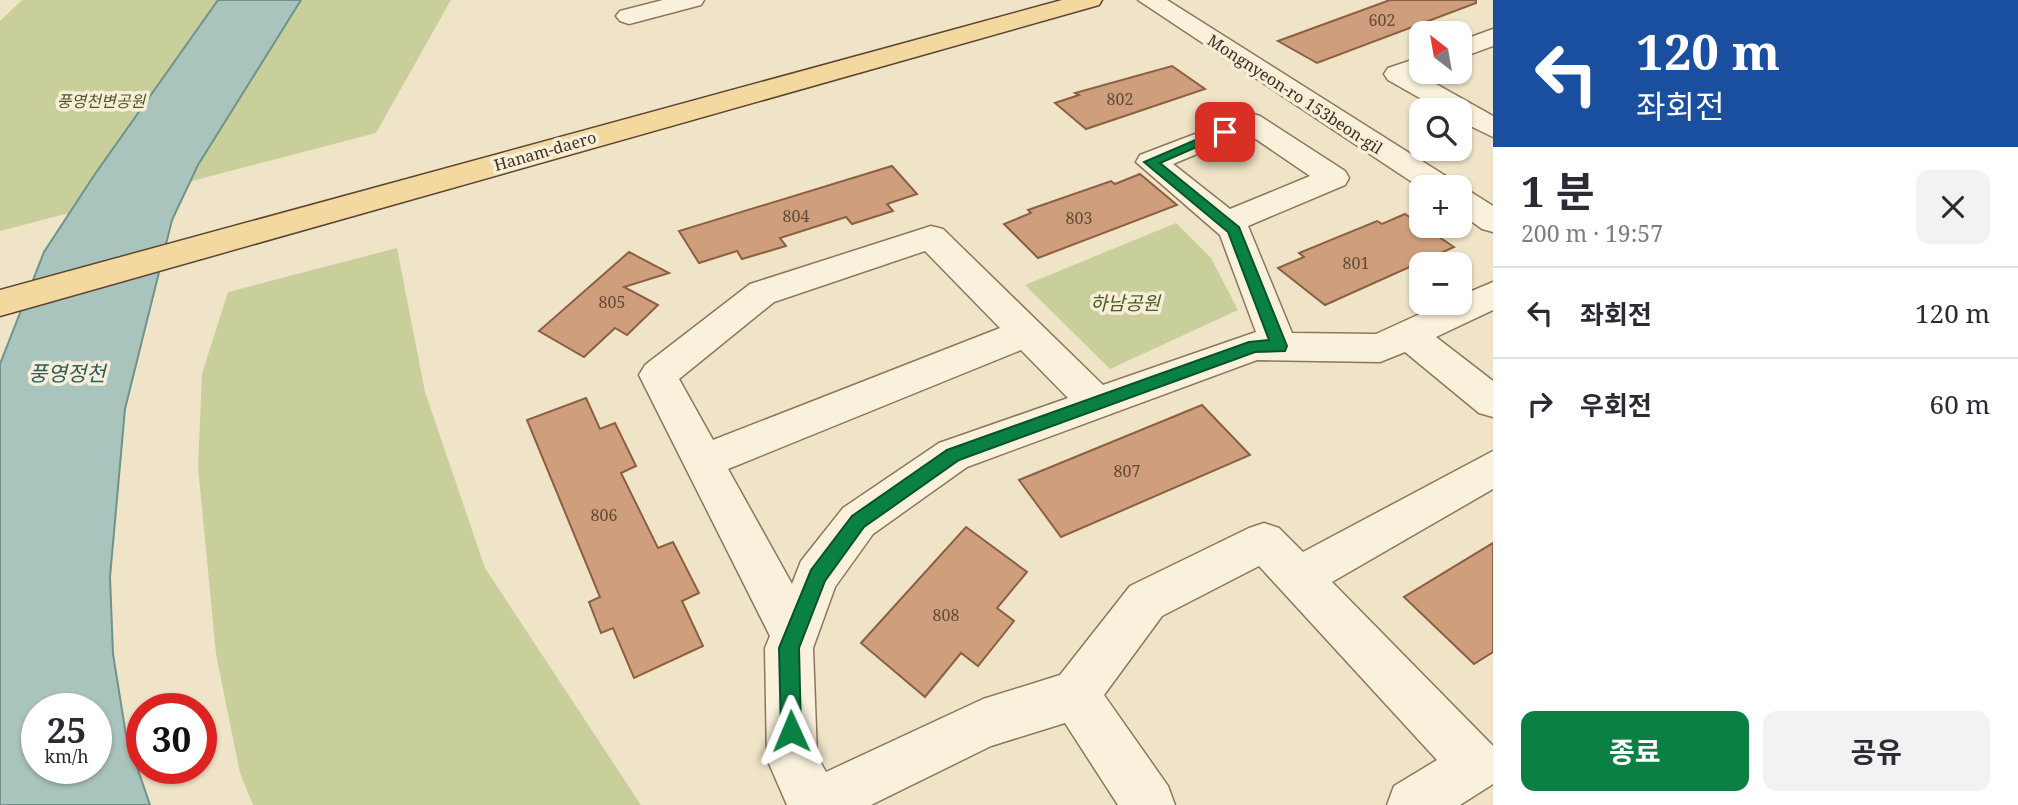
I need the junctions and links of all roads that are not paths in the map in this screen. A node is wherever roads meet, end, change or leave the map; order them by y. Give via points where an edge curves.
1 (692, 0) edge
2 (1090, 0) edge
3 (1150, 0) edge
4 (629, 16) dead end
5 (1493, 37) edge
6 (1472, 45) edge
7 (1409, 70) edge
8 (1409, 81) edge
9 (1413, 84) edge
10 (1488, 133) edge
11 (1422, 175) edge
12 (1472, 208) edge
13 (1493, 221) edge
14 (1226, 223) junction
15 (1493, 295) edge
16 (0, 303) edge
17 (1026, 332) junction
18 (1408, 335) junction
19 (1279, 346) junction
20 (1493, 402) edge
21 (1097, 403) junction
22 (703, 461) junction
23 (1493, 468) edge
24 (1298, 578) junction
25 (794, 634) junction
26 (1075, 695) junction
27 (814, 805) edge
28 (1149, 805) edge
29 (1413, 805) edge

1 - 4 street
2 - 16 main road, Hanam-daero
3 - 11 street, Mongnyeon-ro 153beon-gil
5 - 6 street
7 - 8 street via 1398,74
9 - 10 street
12 - 13 street
14 - 14 street via 1151,162 1250,122 1334,178
14 - 19 street via 1234,230
15 - 18 street
17 - 21 street
17 - 22 street
17 - 22 street via 931,237 762,293 658,375
18 - 19 street via 1380,348
18 - 20 street
19 - 21 street via 1255,346
21 - 25 street via 953,455 858,522 817,576
22 - 25 street
23 - 24 street
24 - 26 street via 1264,542 1146,601
24 - 29 street via 1476,765
25 - 27 street via 789,648 792,759
26 - 27 street via 983,724
26 - 28 street

